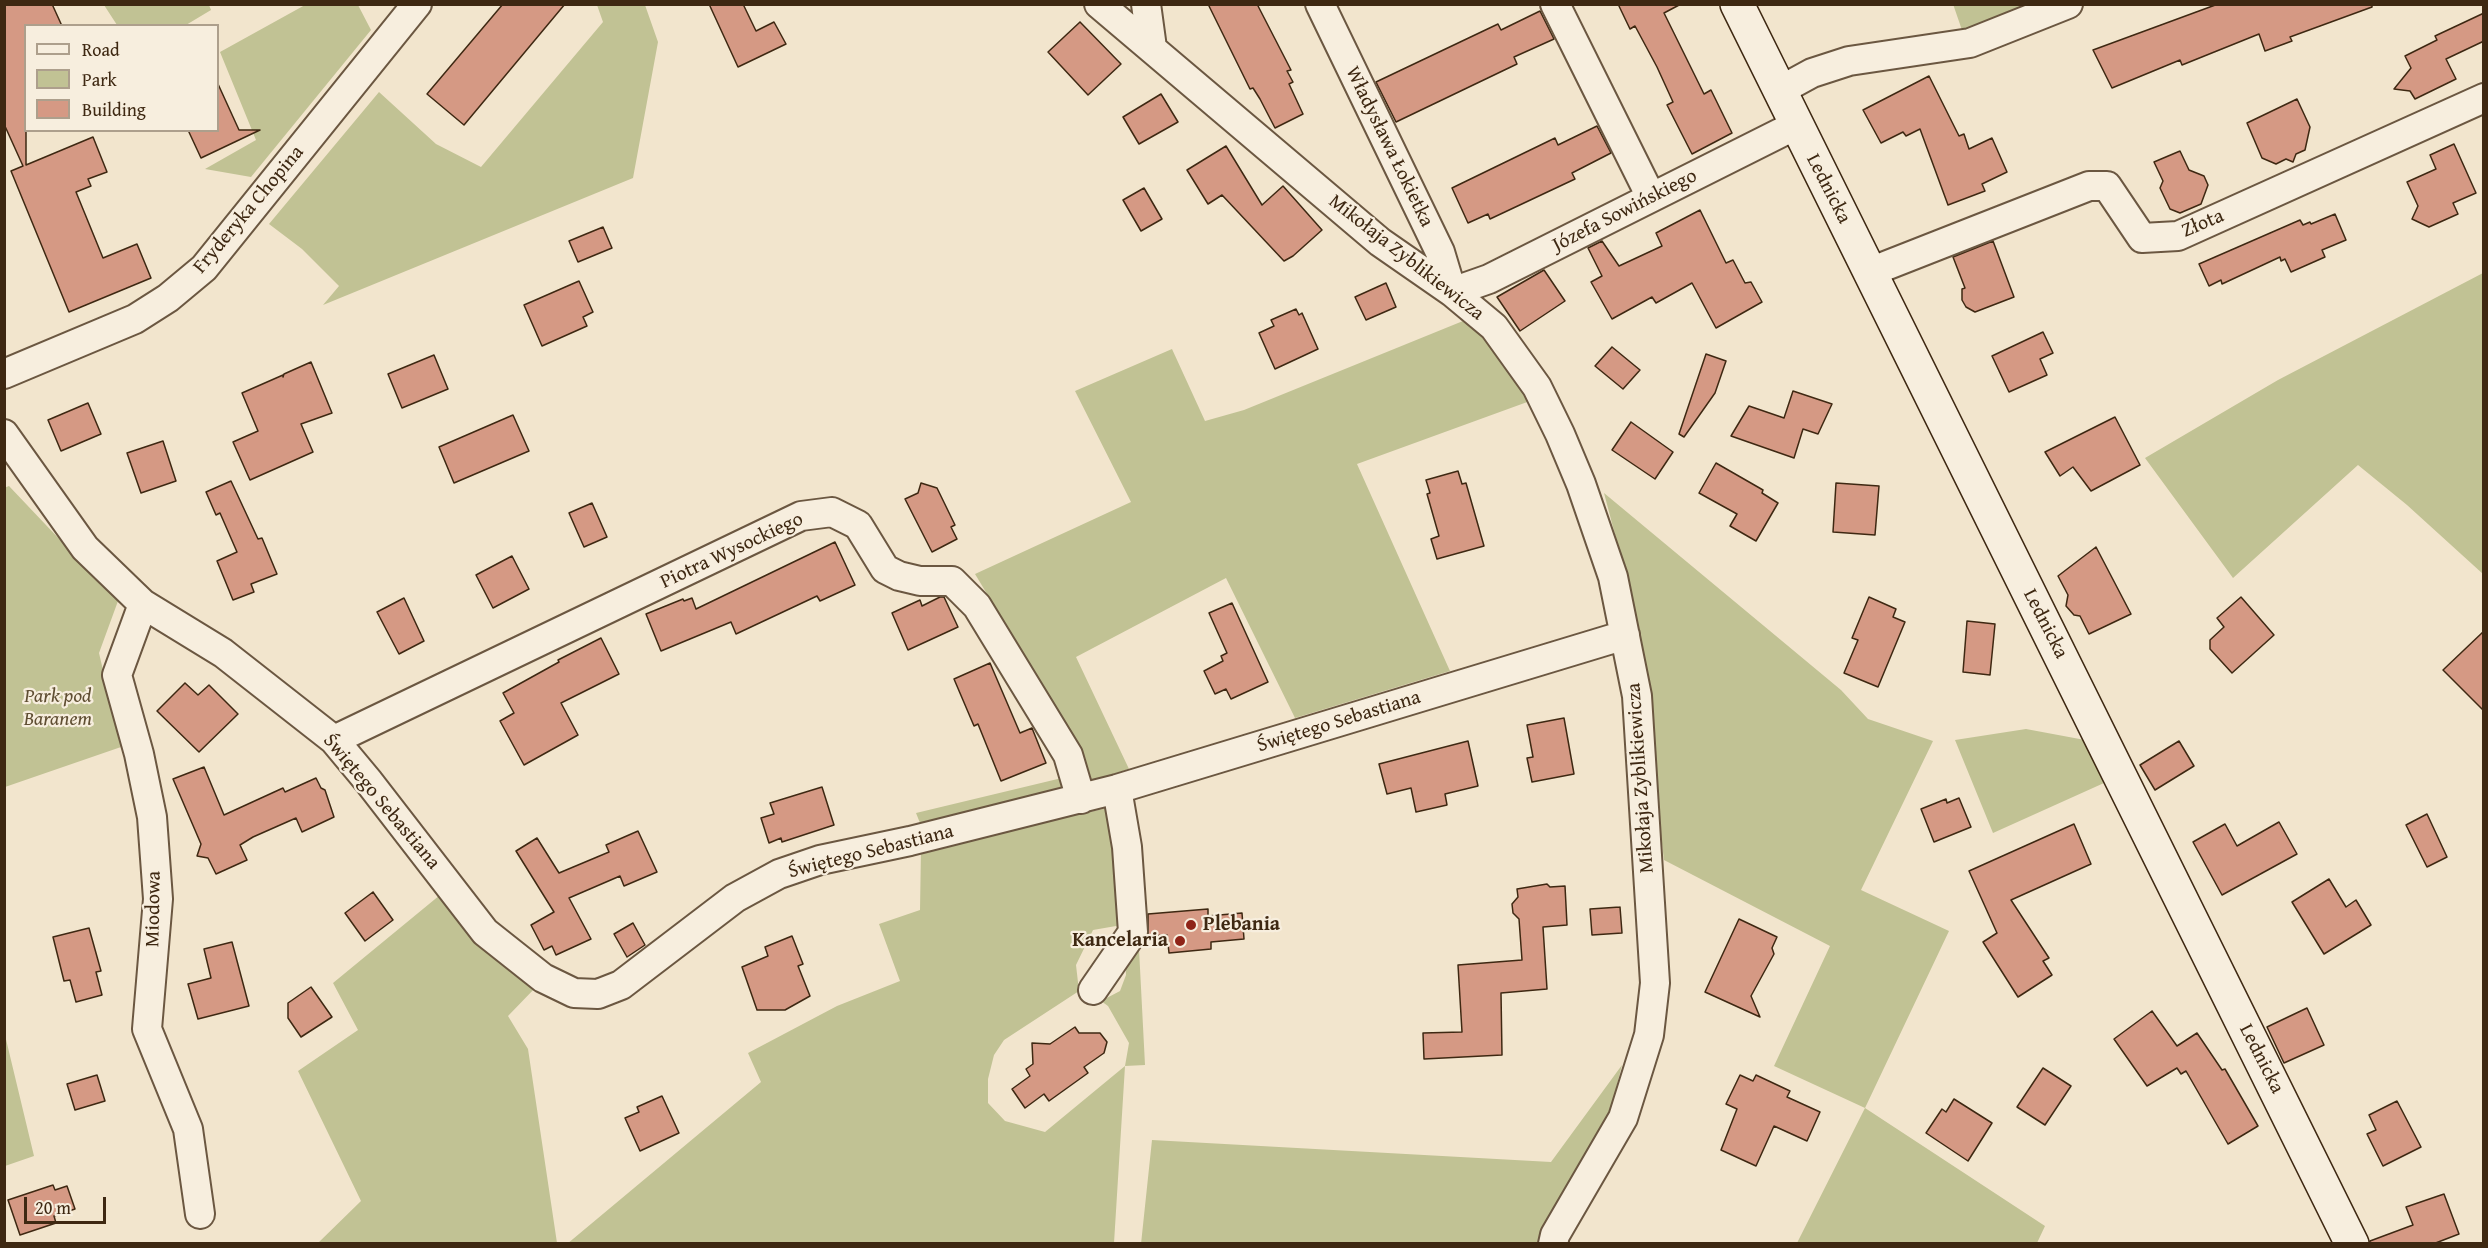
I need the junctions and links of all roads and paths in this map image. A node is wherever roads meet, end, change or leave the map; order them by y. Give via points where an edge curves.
1 (417, 4) edge
2 (1099, 4) edge
3 (1146, 4) edge
4 (1320, 4) edge
5 (1555, 4) edge
6 (1737, 4) edge
7 (2068, 4) edge
8 (1152, 48) junction
9 (1779, 91) junction
10 (2484, 98) edge
11 (1796, 125) junction
12 (1651, 197) junction
13 (1870, 272) junction
14 (1452, 292) junction
15 (4, 374) edge
16 (4, 434) edge
17 (143, 604) junction
18 (1625, 635) junction
19 (334, 740) junction
20 (1117, 789) junction
21 (1081, 799) junction
22 (1093, 990) dead end
23 (200, 1214) dead end
24 (1553, 1244) edge
25 (2352, 1244) edge

1 - 15 street, Fryderyka Chopina via 204,268 135,319
2 - 8 street, Mikołaja Zyblikiewicza
3 - 8 street
4 - 14 street, Władysława Łokietka via 1415,197 1440,252
5 - 12 street
6 - 9 main road, Lednicka
7 - 9 street via 1970,43 1849,61 1812,73
8 - 14 street, Mikołaja Zyblikiewicza via 1380,242
9 - 11 main road, Lednicka
10 - 13 street, Złota via 2178,236 2142,238 2107,186 2089,186
11 - 12 street, Józefa Sowińskiego
11 - 13 main road, Lednicka
12 - 14 street, Józefa Sowińskiego via 1489,279
13 - 25 main road, Lednicka
14 - 18 street, Mikołaja Zyblikiewicza via 1494,327 1541,395 1581,484 1613,577
16 - 17 street, Świętego Sebastiana via 86,548
17 - 19 street, Świętego Sebastiana via 223,652
17 - 23 street, Miodowa via 117,675 152,817 158,899 147,1029 188,1130
18 - 20 street, Świętego Sebastiana
18 - 24 street, Mikołaja Zyblikiewicza via 1637,696 1654,993 1649,1035 1623,1118
19 - 21 street, Świętego Sebastiana via 485,932 543,978 574,993 598,994 621,984 735,898 779,874 820,860
19 - 21 street, Piotra Wysockiego via 801,516 832,512 858,525 885,569 899,576 952,582 977,606 1068,755
20 - 21 street, Świętego Sebastiana
20 - 22 street via 1127,847 1133,932

